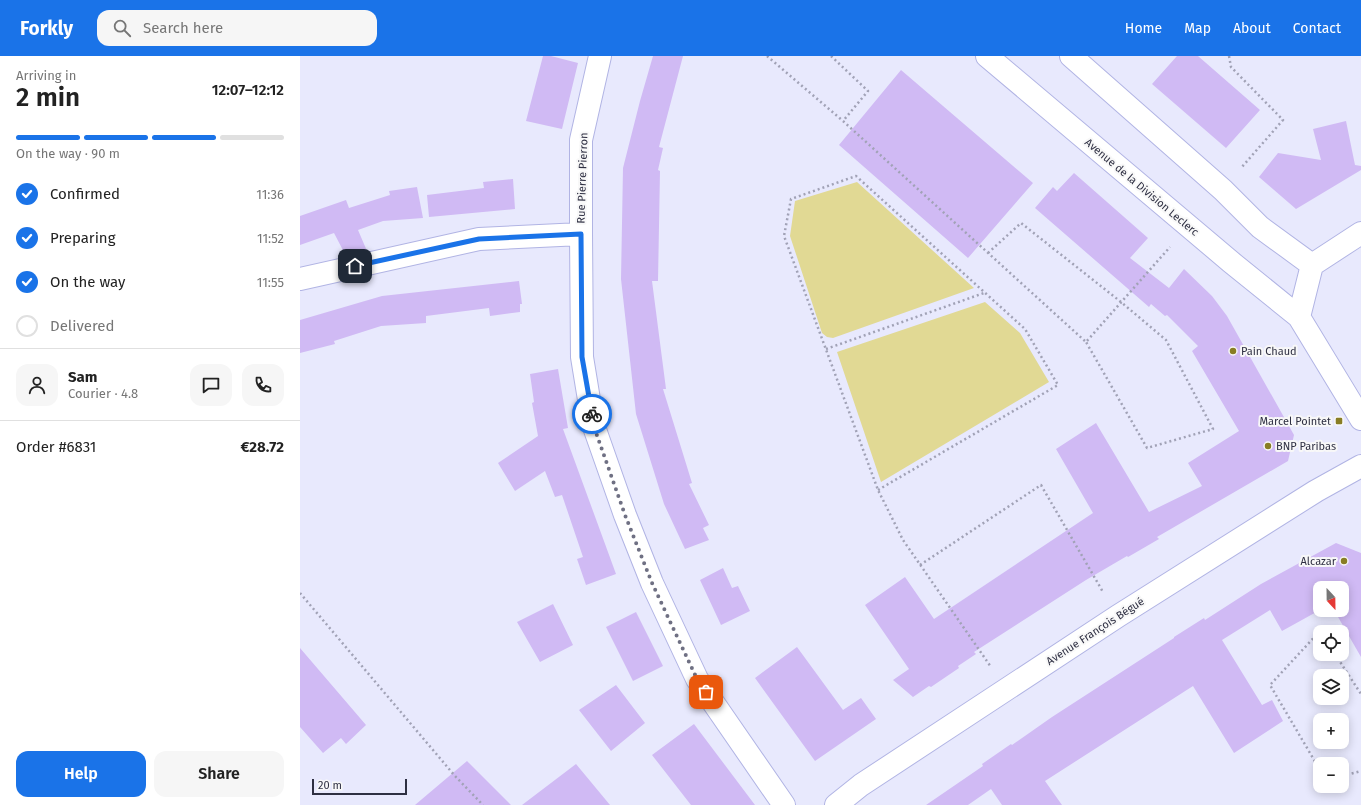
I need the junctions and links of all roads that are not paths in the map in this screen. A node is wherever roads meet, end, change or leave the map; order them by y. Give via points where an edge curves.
1 (600, 56) edge
2 (987, 56) edge
3 (1071, 56) edge
4 (1361, 233) edge
5 (581, 234) junction
6 (1312, 265) junction
7 (300, 279) edge
8 (1299, 317) junction
9 (1361, 419) edge
10 (1361, 466) edge
11 (784, 805) edge
12 (836, 805) edge

1 - 5 street, Rue Pierre Pierron via 582,140
2 - 8 street, Avenue de la Division Leclerc
3 - 6 street via 1223,190 1260,227
4 - 6 street
5 - 7 street via 479,239
5 - 11 street, Rue Pierre Pierron via 582,357 593,424 625,515 652,583 697,679
6 - 8 street
8 - 9 street, Avenue de la Division Leclerc
10 - 12 street, Avenue François Bégué via 1316,491 1118,616 861,785

